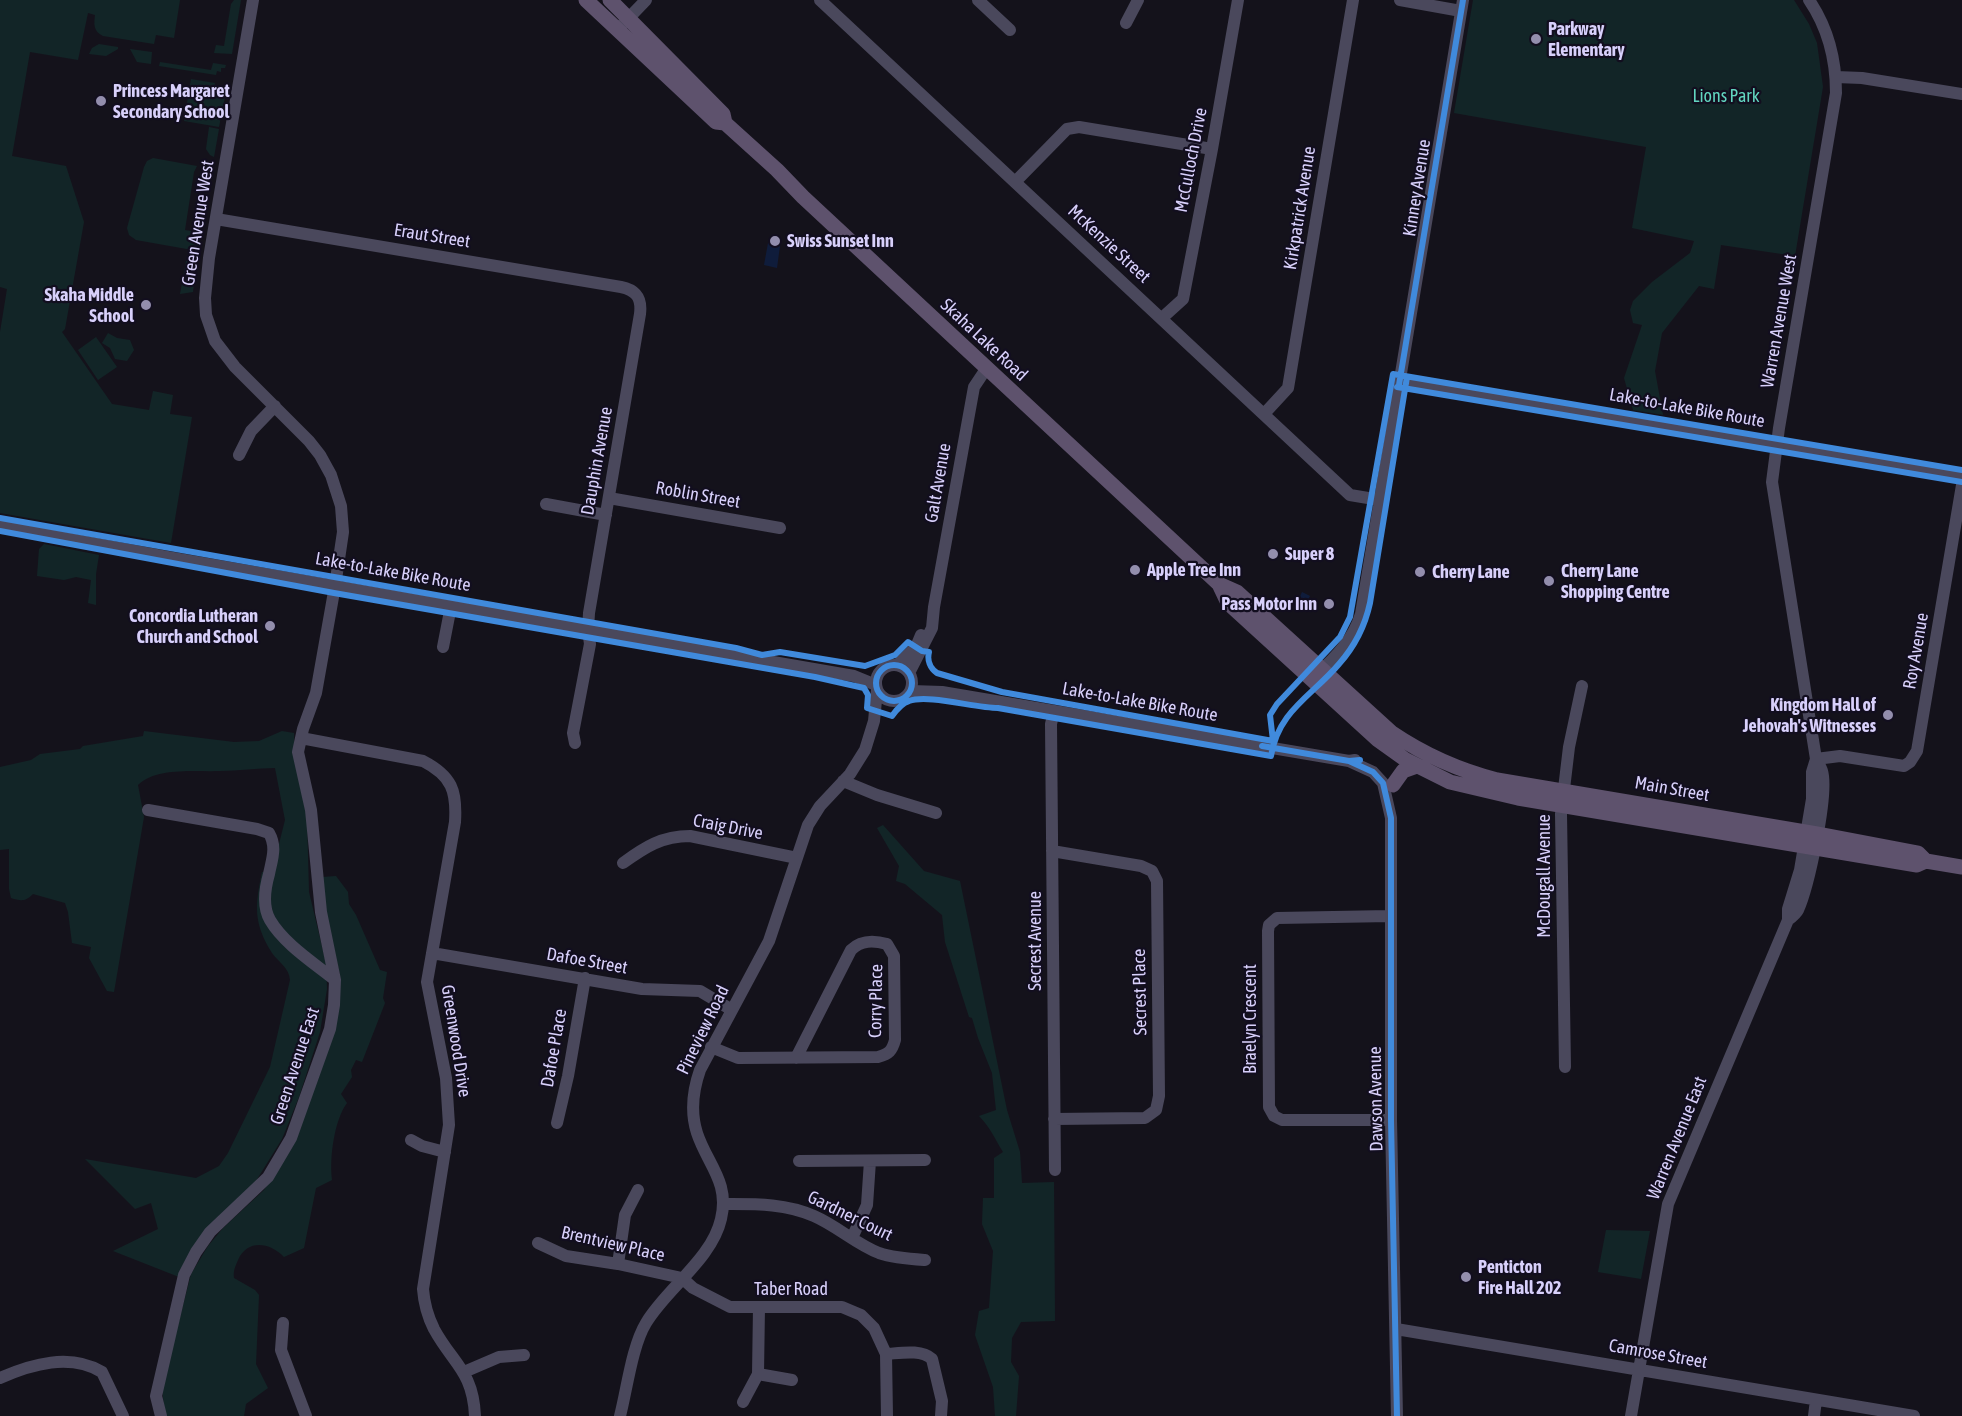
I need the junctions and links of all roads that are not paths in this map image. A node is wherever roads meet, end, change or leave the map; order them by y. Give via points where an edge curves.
1 (253, 0) edge
2 (586, 0) edge
3 (610, 0) edge
4 (646, 0) edge
5 (820, 0) edge
6 (978, 0) edge
7 (1138, 0) edge
8 (1238, 0) edge
9 (1353, 0) edge
10 (1400, 0) edge
11 (1809, 0) edge
12 (1462, 5) edge
13 (628, 18) junction
14 (1125, 23) dead end
15 (617, 29) junction
16 (1010, 30) dead end
17 (1836, 77) junction
18 (1962, 94) edge
19 (725, 123) junction
20 (1212, 149) junction
21 (1016, 182) junction
22 (216, 219) junction
23 (639, 298) joint
24 (1162, 318) junction
25 (986, 369) junction
26 (998, 380) junction
27 (1400, 381) junction
28 (973, 392) junction
29 (275, 406) junction
30 (1264, 414) junction
31 (1776, 444) junction
32 (239, 455) dead end
33 (1962, 475) edge
34 (1962, 486) edge
35 (609, 498) junction
36 (1380, 501) junction
37 (546, 504) dead end
38 (606, 515) junction
39 (0, 526) edge
40 (780, 528) dead end
41 (335, 586) junction
42 (451, 606) junction
43 (934, 607) junction
44 (588, 630) junction
45 (443, 647) dead end
46 (897, 665) junction
47 (880, 672) junction
48 (1318, 674) junction
49 (910, 675) junction
50 (854, 676) junction
51 (1582, 686) dead end
52 (877, 688) junction
53 (911, 691) junction
54 (942, 692) junction
55 (896, 702) junction
56 (1054, 711) junction
57 (872, 730) junction
58 (301, 738) junction
59 (574, 743) dead end
60 (1413, 747) joint
61 (1816, 759) junction
62 (1417, 766) junction
63 (843, 781) junction
64 (1389, 783) junction
65 (1562, 798) junction
66 (148, 810) dead end
67 (936, 813) dead end
68 (1810, 840) junction
69 (1052, 851) junction
70 (797, 858) junction
71 (623, 863) dead end
72 (1962, 867) edge
73 (1390, 916) junction
74 (432, 953) junction
75 (585, 978) junction
76 (335, 980) junction
77 (732, 1010) junction
78 (711, 1047) junction
79 (796, 1058) junction
80 (1565, 1067) dead end
81 (1054, 1119) junction
82 (1391, 1120) junction
83 (557, 1123) dead end
84 (411, 1140) dead end
85 (445, 1152) junction
86 (925, 1160) dead end
87 (799, 1161) dead end
88 (870, 1161) junction
89 (1055, 1170) dead end
90 (638, 1190) dead end
91 (723, 1204) junction
92 (852, 1238) junction
93 (538, 1243) dead end
94 (925, 1260) dead end
95 (618, 1264) junction
96 (682, 1278) junction
97 (759, 1307) junction
98 (283, 1323) dead end
99 (1396, 1329) junction
100 (886, 1354) junction
101 (524, 1355) dead end
102 (1639, 1370) junction
103 (464, 1372) junction
104 (758, 1374) junction
105 (0, 1378) edge
106 (792, 1380) dead end
107 (1816, 1400) junction
108 (743, 1402) dead end
109 (123, 1416) edge
110 (161, 1416) edge
111 (306, 1416) edge
112 (475, 1416) edge
113 (620, 1416) edge
114 (886, 1416) edge
115 (941, 1416) edge
116 (1397, 1416) edge
117 (1631, 1416) edge
118 (1814, 1416) edge
119 (1914, 1416) edge

1 - 22 street, Green Avenue West
2 - 15 main road, Skaha Lake Road
3 - 13 main road, Skaha Lake Road
4 - 13 street
5 - 21 street, McKenzie Street
6 - 16 street
7 - 14 street
8 - 20 street, McCulloch Drive
9 - 30 street, Kirkpatrick Avenue via 1288,388
10 - 12 street
11 - 17 street, Warren Avenue West via 1827,35
12 - 27 street, Kinney Avenue
13 - 15 street
13 - 19 main road, Skaha Lake Road via 723,114
15 - 19 main road, Skaha Lake Road via 716,122
17 - 18 street
17 - 31 street, Warren Avenue West
19 - 25 main road, Skaha Lake Road
20 - 21 street via 1079,127 1067,129
20 - 24 street, McCulloch Drive via 1183,299
21 - 24 street, McKenzie Street
22 - 23 street, Eraut Street via 621,287
22 - 29 street, Green Avenue West via 205,281 209,325 226,357
23 - 35 street, Dauphin Avenue via 640,314
24 - 30 street, McKenzie Street
25 - 26 main road, Skaha Lake Road
25 - 28 street, Galt Avenue
26 - 28 street via 986,382
26 - 48 main road, Skaha Lake Road via 1219,584 1237,592
27 - 31 street
27 - 36 street, Kinney Avenue
28 - 43 street, Galt Avenue
29 - 32 street via 251,431
29 - 41 street, Green Avenue West via 320,455 338,493 343,532
30 - 36 street, McKenzie Street via 1350,495
31 - 33 street
31 - 61 street, Warren Avenue West via 1772,482
34 - 61 street, Roy Avenue via 1914,758 1904,765 1840,756
35 - 38 street, Dauphin Avenue
35 - 40 street, Roblin Street
36 - 48 street, Kinney Avenue via 1358,625 1348,642
37 - 38 street
38 - 44 street, Dauphin Avenue
39 - 41 street
41 - 42 street
41 - 58 street, Green Avenue East via 316,693
42 - 44 street
42 - 45 street
43 - 46 street, Galt Avenue via 916,647
43 - 49 street, Galt Avenue via 932,628
44 - 50 street
44 - 59 street, Dauphin Avenue via 590,644
46 - 47 street
46 - 49 street
47 - 50 street
47 - 52 street
48 - 60 main road, Skaha Lake Road
48 - 62 main road, Skaha Lake Road via 1378,740
49 - 53 street
49 - 54 street
50 - 52 street
51 - 65 street, McDougall Avenue
52 - 55 street via 883,698
52 - 57 street, Pineview Road
53 - 54 street
53 - 55 street
54 - 56 street
55 - 57 street, Pineview Road
56 - 64 street via 1361,760 1384,772
56 - 69 street, Secrest Avenue
57 - 63 street, Pineview Road via 860,761
58 - 74 street, Greenwood Drive via 423,761 440,770 450,784 456,799 455,822
58 - 76 street, Green Avenue East via 298,752 311,810 321,912
60 - 65 main road, Main Street via 1468,773
61 - 68 street, Warren Avenue West via 1812,772
62 - 64 main road
62 - 65 main road, Main Street via 1450,782 1518,798
63 - 67 street
63 - 70 street, Pineview Road via 813,817
64 - 73 street, Dawson Avenue via 1395,804 1391,818
65 - 68 main road, Main Street
65 - 80 street, McDougall Avenue
66 - 76 street via 269,833 274,852 264,891 268,918 291,944
68 - 72 main road, Main Street via 1917,865 1926,861
68 - 102 street, Warren Avenue East via 1788,920 1668,1204
69 - 81 street, Secrest Avenue
69 - 81 street, Secrest Place via 1141,866 1152,871 1157,881 1159,1096 1156,1110 1145,1118
70 - 71 street, Craig Drive via 690,836 672,836
70 - 77 street, Pineview Road via 772,935
73 - 82 street, Dawson Avenue
73 - 82 street, Braelyn Crescent via 1277,918 1268,931 1267,982 1269,1107 1274,1116 1282,1120
74 - 75 street, Dafoe Street
74 - 85 street, Greenwood Drive via 427,982 449,1105
75 - 77 street, Dafoe Street via 642,989 700,991
75 - 83 street, Dafoe Place
76 - 110 street, Green Avenue East via 330,1029 291,1137 268,1177 210,1233 184,1275 156,1396
77 - 78 street, Pineview Road
78 - 79 street, Corry Place via 738,1058
78 - 91 street, Pineview Road via 695,1085 693,1112 700,1140 719,1179
79 - 79 street, Corry Place via 878,1057 892,1050 894,956 887,944 864,941 851,950
81 - 89 street, Secrest Avenue
82 - 99 street, Dawson Avenue
84 - 85 street
85 - 103 street, Greenwood Drive via 423,1289 434,1330
86 - 88 street
87 - 88 street
88 - 92 street via 867,1205
90 - 95 street via 625,1215
91 - 92 street, Gardner Court via 795,1209
91 - 96 street, Pineview Road via 714,1238
92 - 94 street, Gardner Court via 880,1253
93 - 95 street, Brentview Place via 566,1256
95 - 96 street, Brentview Place
96 - 97 street, Taber Road via 730,1307
96 - 113 street, Pineview Road via 641,1332
97 - 100 street, Taber Road via 842,1307 861,1315 874,1328
97 - 104 street
98 - 111 street via 281,1350
99 - 102 street, Camrose Street
99 - 116 street, Dawson Avenue
100 - 114 street, Taber Road
100 - 115 street via 920,1353 932,1359 942,1401
101 - 103 street via 499,1357
102 - 107 street, Camrose Street
102 - 117 street, Warren Avenue East
103 - 112 street, Greenwood Drive
104 - 106 street
104 - 108 street
105 - 109 street via 52,1362 87,1365 102,1372
107 - 118 street
107 - 119 street, Camrose Street

